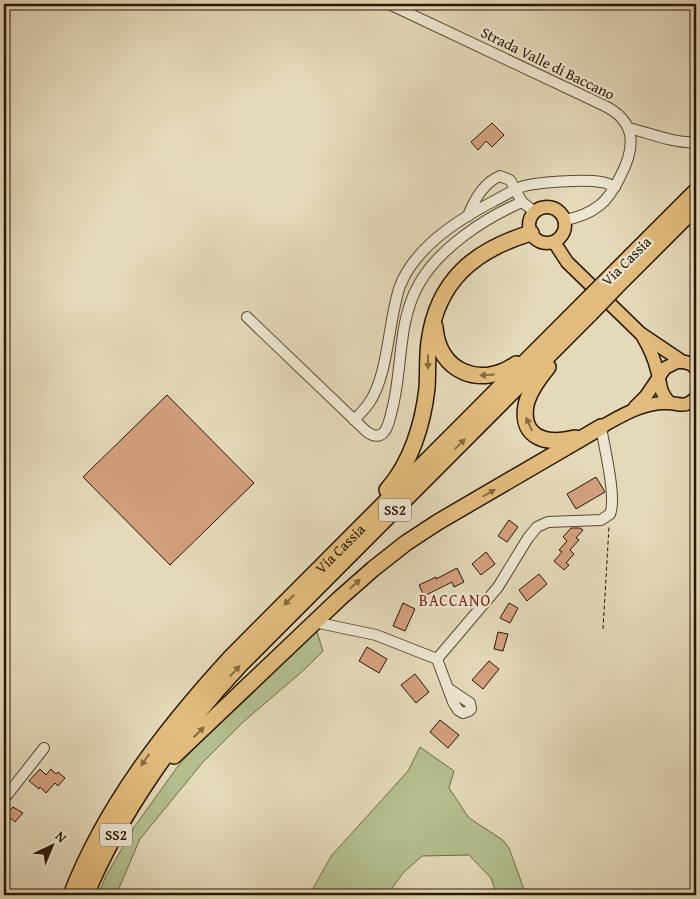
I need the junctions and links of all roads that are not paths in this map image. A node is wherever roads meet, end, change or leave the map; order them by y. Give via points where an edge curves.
1 (389, 4) edge
2 (629, 128) junction
3 (696, 142) edge
4 (615, 187) junction
5 (515, 190) junction
6 (696, 191) edge
7 (522, 202) junction
8 (696, 207) edge
9 (536, 212) junction
10 (468, 216) junction
11 (564, 220) junction
12 (531, 233) junction
13 (554, 242) junction
14 (612, 283) junction
15 (586, 310) junction
16 (435, 314) junction
17 (247, 317) dead end
18 (640, 333) junction
19 (543, 343) junction
20 (690, 361) edge
21 (696, 369) edge
22 (659, 378) junction
23 (696, 398) edge
24 (669, 402) junction
25 (631, 411) junction
26 (354, 420) junction
27 (601, 427) junction
28 (586, 435) junction
29 (361, 528) junction
30 (329, 608) junction
31 (314, 622) junction
32 (334, 626) junction
33 (437, 659) junction
34 (449, 689) dead end
35 (44, 748) dead end
36 (151, 778) junction
37 (4, 799) edge
38 (71, 895) edge
39 (86, 895) edge

1 - 2 street, Strada Valle di Baccano via 608,107
2 - 3 street
2 - 4 street via 630,153
4 - 5 street via 602,182 581,182 536,184
4 - 11 street via 595,209
5 - 7 street
5 - 10 street
5 - 10 street via 508,178 497,177 474,198
6 - 14 highway, Via Cassia / SS2
7 - 9 street
7 - 26 street via 502,211 465,236 428,270 416,289 408,312 395,397 386,429 380,435 372,435
8 - 14 highway, Via Cassia / SS2
9 - 11 main road via 552,208 561,213
9 - 12 main road via 530,220
10 - 26 street via 450,226 429,245 400,285 381,377 370,402
11 - 13 main road via 564,232
12 - 13 main road via 541,242
12 - 16 highway via 499,244 474,259 451,282
13 - 18 main road via 567,262
14 - 15 highway, Via Cassia / SS2, bridge
15 - 19 highway, Via Cassia / SS2
28 -> 15 highway via 563,441 549,440 536,436 525,420 526,403 538,379 584,328
36 -> 15 highway, Via Cassia / SS2 via 193,718 239,666
19 -> 16 highway via 502,373 474,375 458,369 443,355 436,338
16 -> 29 highway via 428,346 426,394 413,444 398,476
17 - 26 street
18 - 20 main road
18 - 22 main road via 650,349
19 - 29 highway, Via Cassia / SS2
20 - 21 main road
20 - 22 main road via 670,364
22 - 24 main road via 661,393
22 - 25 main road
23 - 24 main road via 685,405
24 - 25 main road
25 - 27 main road
27 - 28 highway
27 - 33 street via 612,496 610,514 601,520 548,522 538,527 498,587
30 -> 28 highway via 417,535
29 -> 38 highway, Via Cassia / SS2 via 231,657 171,726 108,819
30 - 31 highway
30 - 32 street
31 - 32 street
36 -> 31 highway
32 - 33 street via 376,635
33 - 34 street
35 - 37 street
36 - 39 highway, Via Cassia / SS2 via 119,828

